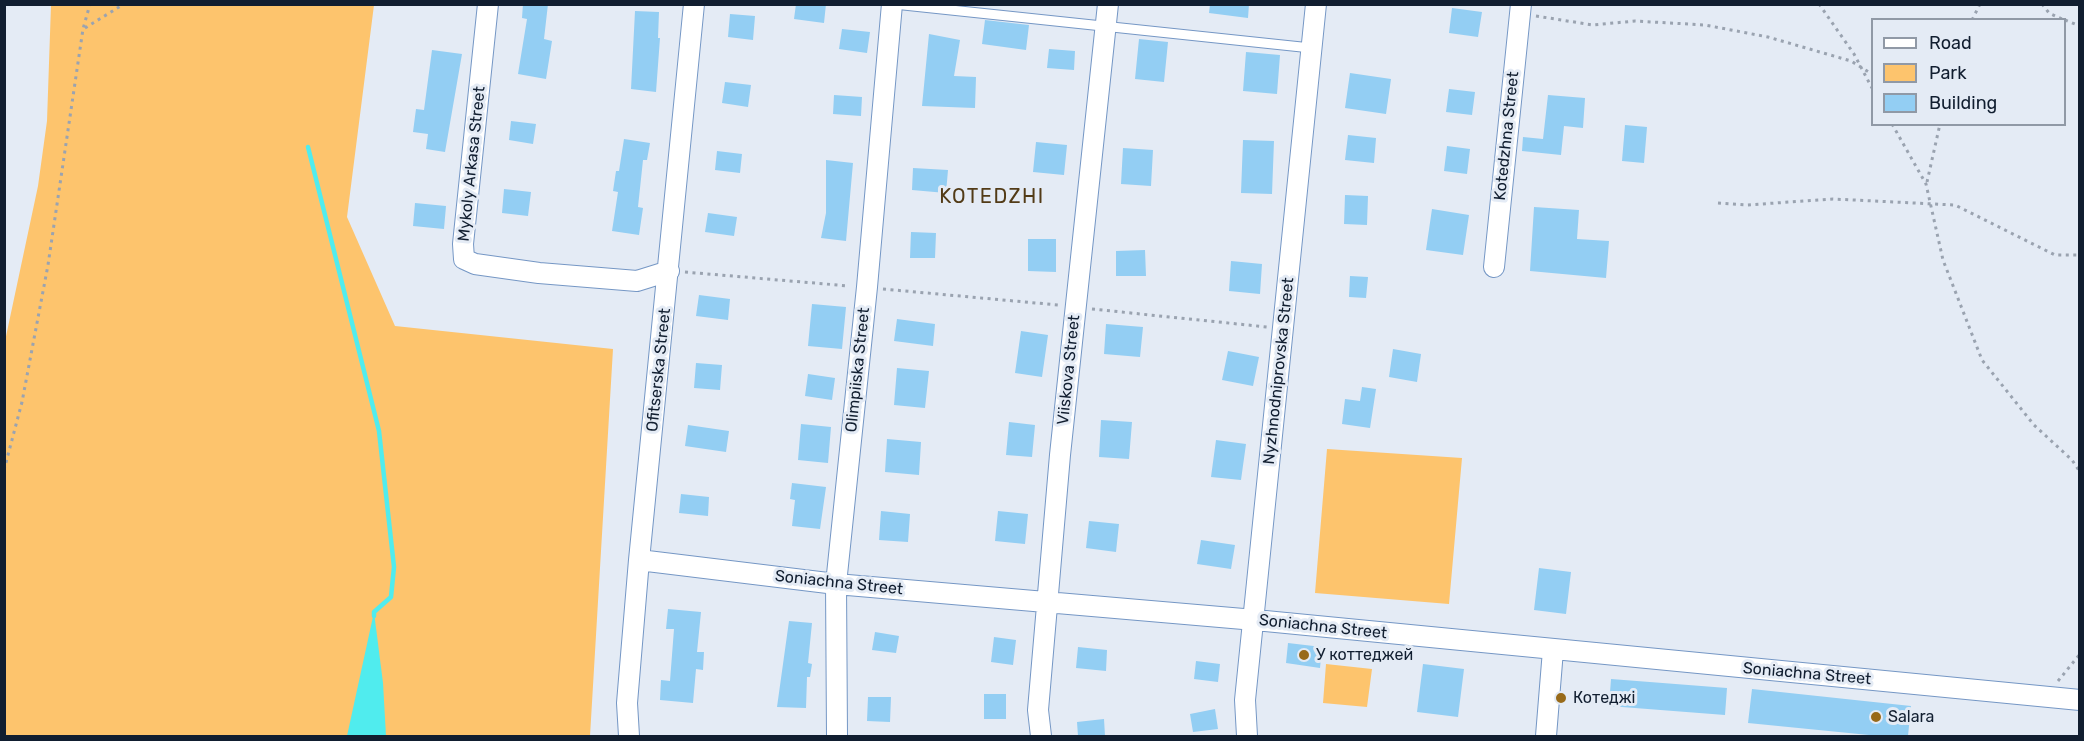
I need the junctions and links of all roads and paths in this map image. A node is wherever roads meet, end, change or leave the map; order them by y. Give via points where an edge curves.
1 (90, 4) edge
2 (124, 4) edge
3 (488, 4) edge
4 (694, 4) edge
5 (893, 4) edge
6 (1108, 4) edge
7 (1316, 4) edge
8 (1819, 4) edge
9 (1980, 4) edge
10 (2042, 4) edge
11 (1520, 9) edge
12 (1973, 18) edge
13 (2060, 18) edge
14 (1106, 27) junction
15 (83, 29) junction
16 (1311, 48) junction
17 (1860, 66) junction
18 (1871, 73) edge
19 (1871, 86) edge
20 (1893, 126) edge
21 (1940, 126) edge
22 (1926, 184) junction
23 (1930, 202) junction
24 (1718, 203) dead end
25 (2079, 255) edge
26 (1494, 267) dead end
27 (669, 271) junction
28 (867, 287) junction
29 (1076, 307) junction
30 (1284, 329) junction
31 (4, 470) edge
32 (2079, 472) edge
33 (639, 560) junction
34 (836, 584) junction
35 (1049, 603) junction
36 (1255, 620) junction
37 (1553, 650) junction
38 (2079, 654) edge
39 (2057, 683) dead end
40 (2079, 700) edge
41 (629, 736) edge
42 (837, 736) edge
43 (1041, 736) edge
44 (1247, 736) edge
45 (1546, 736) edge

1 - 15 path
2 - 15 path
3 - 27 street, Mykoly Arkasa Street via 464,259 528,271 637,281
4 - 27 street, Ofitserska Street
5 - 14 lane
5 - 28 street, Olimpiiska Street
6 - 14 street, Viiskova Street
7 - 16 street, Nyzhnodniprovska Street
8 - 17 path
9 - 12 path
10 - 13 path
11 - 17 path via 1593,25 1635,21 1705,25 1768,38
11 - 26 street, Kotedzhna Street
14 - 16 lane
14 - 29 street, Viiskova Street
15 - 31 path via 48,265 22,402
16 - 30 street, Nyzhnodniprovska Street
17 - 18 path
17 - 19 path
20 - 22 path
21 - 22 path
22 - 23 path
23 - 24 path via 1833,199 1747,205
23 - 25 path via 1955,205 2055,255
23 - 32 path via 1943,260 1982,360 2034,425 2072,460
27 - 28 path
27 - 33 street, Ofitserska Street
28 - 29 path
28 - 34 street, Olimpiiska Street
29 - 30 path
29 - 35 street, Viiskova Street
30 - 36 street, Nyzhnodniprovska Street
33 - 34 street, Soniachna Street
33 - 41 street, Ofitserska Street via 627,703
34 - 35 street, Soniachna Street
34 - 42 street, Olimpiiska Street
35 - 36 street, Soniachna Street
35 - 43 street, Viiskova Street via 1038,710
36 - 37 street, Soniachna Street
36 - 44 street, Nyzhnodniprovska Street via 1245,700
37 - 40 street, Soniachna Street
37 - 45 street
38 - 39 path

